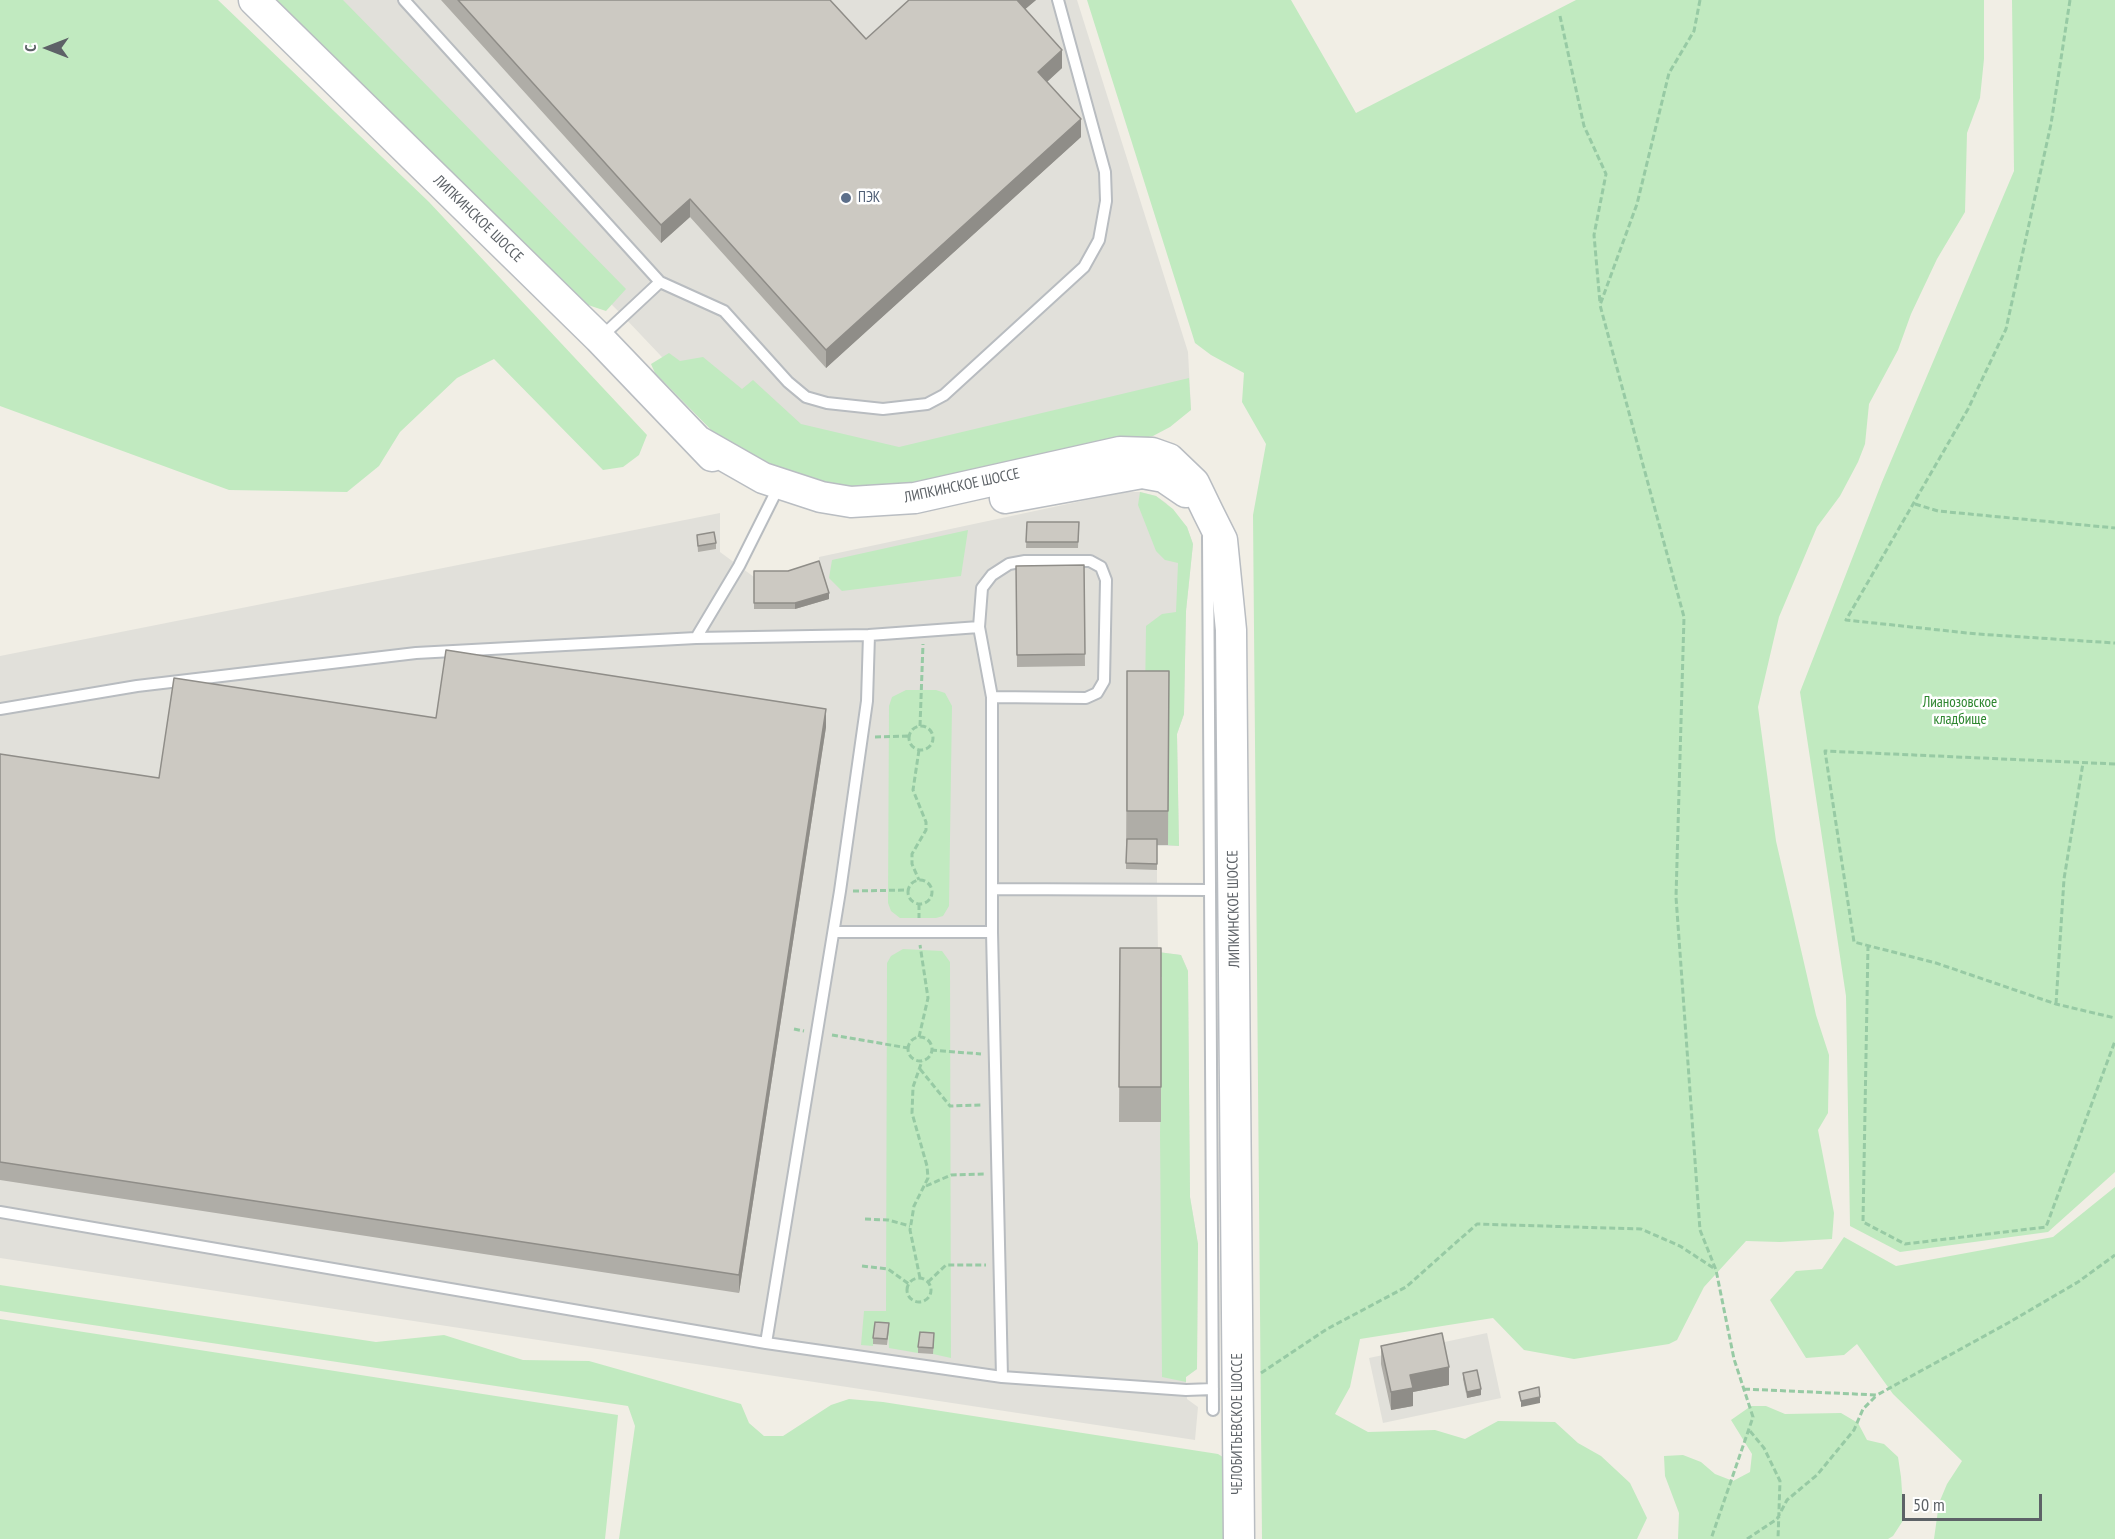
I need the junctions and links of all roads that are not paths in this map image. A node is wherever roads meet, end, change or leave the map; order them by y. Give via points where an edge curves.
1 (254, 0) edge
2 (404, 0) edge
3 (1058, 0) edge
4 (660, 282) junction
5 (599, 338) junction
6 (1181, 470) junction
7 (1112, 477) junction
8 (776, 493) junction
9 (1208, 512) junction
10 (979, 627) junction
11 (869, 635) junction
12 (696, 638) junction
13 (992, 697) junction
14 (0, 709) edge
15 (993, 889) junction
16 (1209, 890) junction
17 (834, 932) junction
18 (992, 932) junction
19 (0, 1212) edge
20 (1238, 1310) joint
21 (766, 1343) junction
22 (1002, 1377) junction
23 (1226, 1389) junction
24 (1213, 1410) dead end
25 (1239, 1539) edge

1 - 5 street, ЛИПКИНСКОЕ ШОССЕ
2 - 4 lane
3 - 4 lane via 1105,172 1106,201 1100,240 1084,267 944,396 927,404 883,409 806,397 724,311
4 - 5 lane
5 - 8 street, ЛИПКИНСКОЕ ШОССЕ via 698,441 763,478
6 - 7 street via 1140,467
6 - 8 street, ЛИПКИНСКОЕ ШОССЕ via 1169,459 1152,453 1120,452 915,498 841,500
6 - 9 street, ЛИПКИНСКОЕ ШОССЕ via 1194,483
7 - 8 street, ЛИПКИНСКОЕ ШОССЕ via 890,518 823,514
7 - 9 street, ЛИПКИНСКОЕ ШОССЕ via 1142,473 1164,477
8 - 12 lane
9 - 16 lane
9 - 20 street, ЛИПКИНСКОЕ ШОССЕ via 1222,540 1230,630
10 - 11 lane
10 - 13 lane
10 - 13 lane via 982,588 1009,564 1090,561 1101,567 1106,580 1104,681 1097,693 1086,698
11 - 12 lane
11 - 17 lane via 867,701
12 - 14 lane via 416,652 137,686
13 - 15 lane
15 - 16 lane
15 - 18 lane
16 - 23 lane
17 - 18 lane
17 - 21 lane
18 - 22 lane
19 - 21 lane
20 - 23 street, ЧЕЛОБИТЬЕВСКОЕ ШОССЕ
21 - 22 lane
22 - 23 lane via 1186,1390
23 - 24 lane
23 - 25 street, ЧЕЛОБИТЬЕВСКОЕ ШОССЕ

